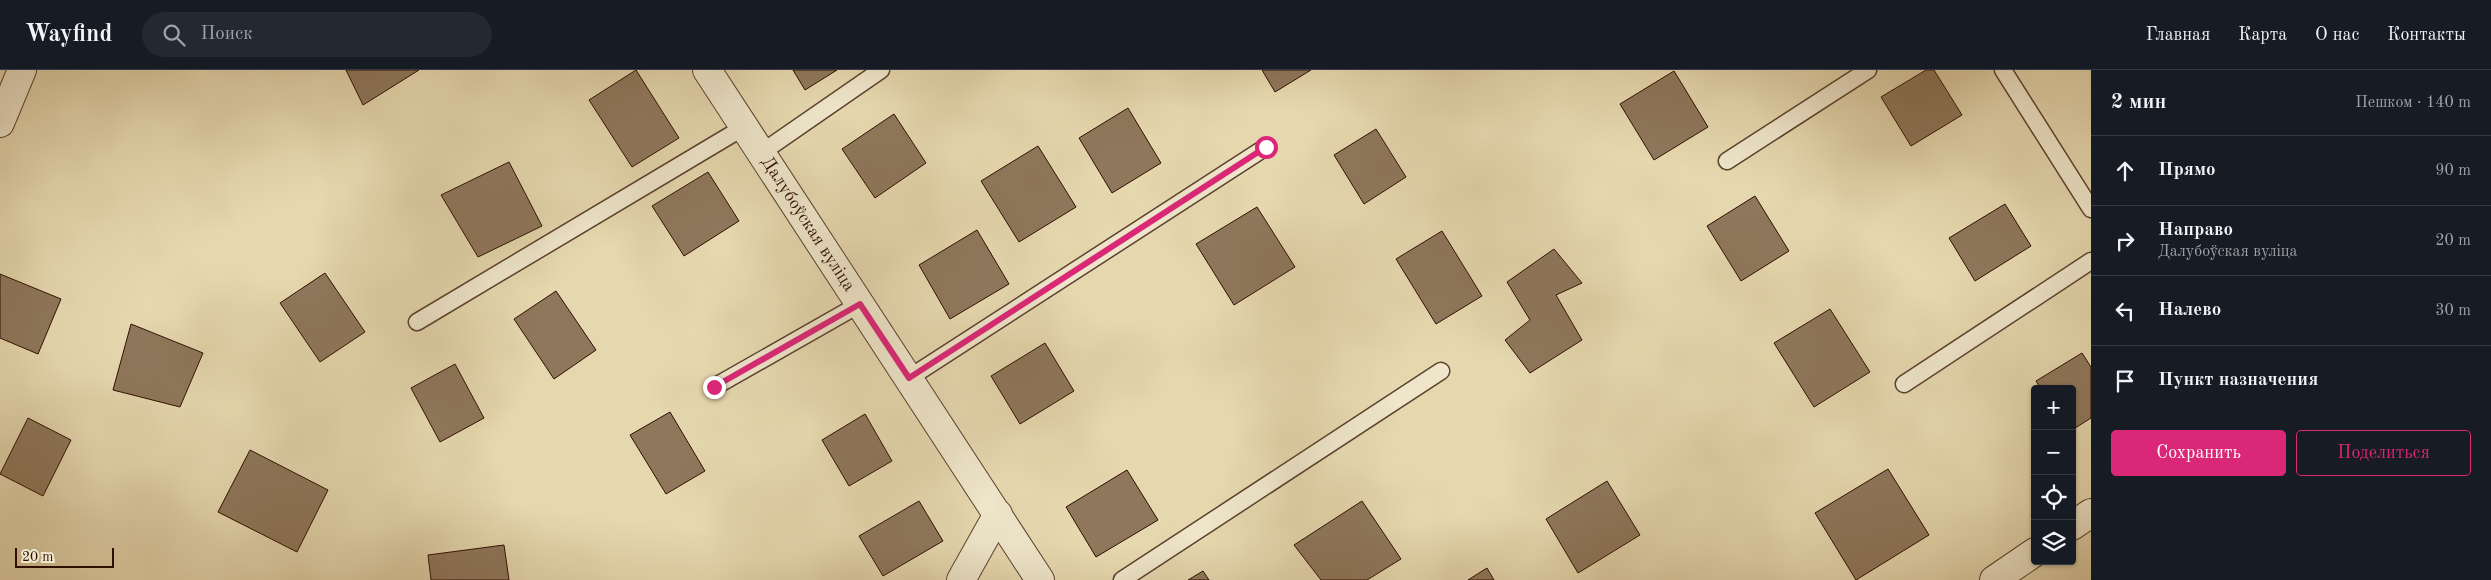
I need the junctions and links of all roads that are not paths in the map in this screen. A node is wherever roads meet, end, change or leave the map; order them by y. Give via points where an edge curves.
1 (22, 70) edge
2 (706, 70) edge
3 (881, 70) edge
4 (1868, 70) edge
5 (2002, 70) edge
6 (0, 123) edge
7 (744, 126) junction
8 (1266, 147) dead end
9 (761, 153) junction
10 (1726, 161) dead end
11 (2091, 209) edge
12 (2091, 261) edge
13 (860, 304) junction
14 (417, 322) dead end
15 (1441, 371) dead end
16 (909, 378) junction
17 (1904, 384) dead end
18 (714, 387) dead end
19 (2091, 513) edge
20 (998, 514) junction
21 (2076, 523) edge
22 (2031, 555) edge
23 (962, 580) edge
24 (1040, 580) edge
25 (1122, 580) edge
26 (1994, 580) edge

1 - 6 street
2 - 7 street, Далубоўская вуліца
3 - 9 lane
4 - 10 lane
5 - 11 lane
7 - 9 street, Далубоўская вуліца
7 - 14 lane
8 - 16 lane
9 - 13 street, Далубоўская вуліца
12 - 17 lane
13 - 16 street, Далубоўская вуліца
13 - 18 lane
15 - 25 lane
16 - 20 street, Далубоўская вуліца
19 - 21 street
20 - 23 street
20 - 24 street, Далубоўская вуліца
22 - 26 street

